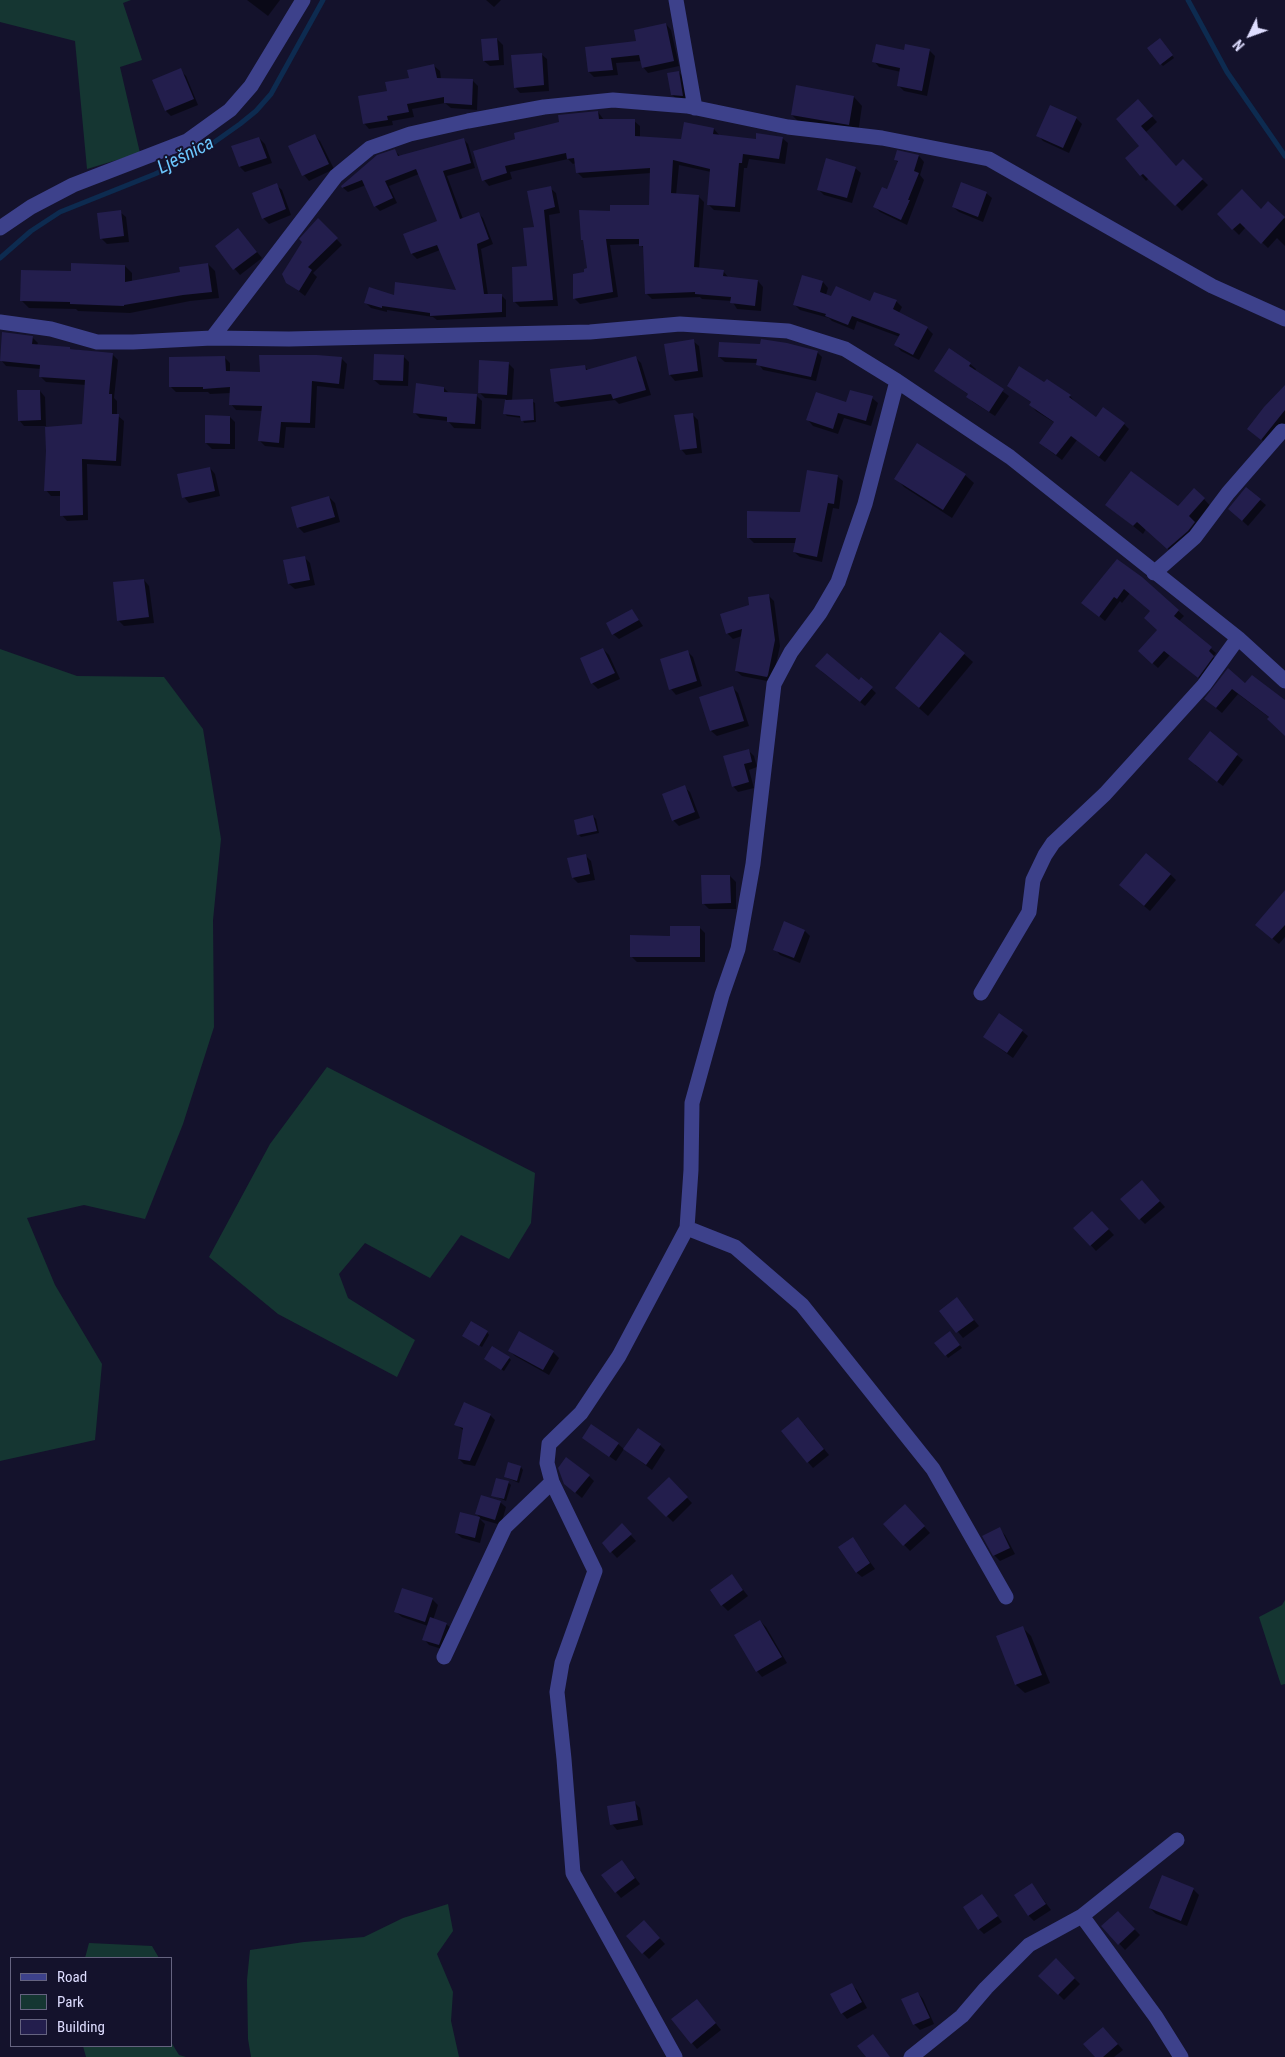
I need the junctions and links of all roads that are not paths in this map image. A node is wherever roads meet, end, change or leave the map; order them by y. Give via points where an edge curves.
1 (303, 0) edge
2 (676, 0) edge
3 (695, 108) junction
4 (0, 228) edge
5 (1285, 319) edge
6 (0, 322) edge
7 (212, 338) junction
8 (897, 381) junction
9 (1282, 431) dead end
10 (1154, 573) junction
11 (1238, 638) junction
12 (1285, 681) edge
13 (981, 993) dead end
14 (687, 1228) junction
15 (552, 1482) junction
16 (1006, 1596) dead end
17 (444, 1657) dead end
18 (1178, 1840) dead end
19 (1082, 1916) junction
20 (675, 2057) edge
21 (911, 2057) edge
22 (1180, 2057) edge

1 - 4 street via 251,86 230,110 186,141 73,185
2 - 3 street
3 - 5 street via 788,127 882,138 989,159 1212,286
3 - 7 street via 613,100 544,107 410,134 370,148 336,176
6 - 7 street via 51,329 97,342
7 - 8 street via 590,332 680,324 788,331 845,349
8 - 10 street via 1010,457
8 - 14 street via 865,504 838,582 774,684 754,854 738,949 692,1103
9 - 10 street via 1195,537
10 - 11 street
11 - 12 street
11 - 13 street via 1204,685 1105,794 1053,843 1034,880 1029,912
14 - 15 street via 619,1356 581,1412 549,1444 547,1463
14 - 16 street via 735,1247 802,1305 933,1469
15 - 17 street via 505,1527
15 - 20 street via 595,1571 562,1663 557,1692 573,1873
18 - 19 street
19 - 21 street via 1029,1945 962,2016
19 - 22 street via 1156,2017

